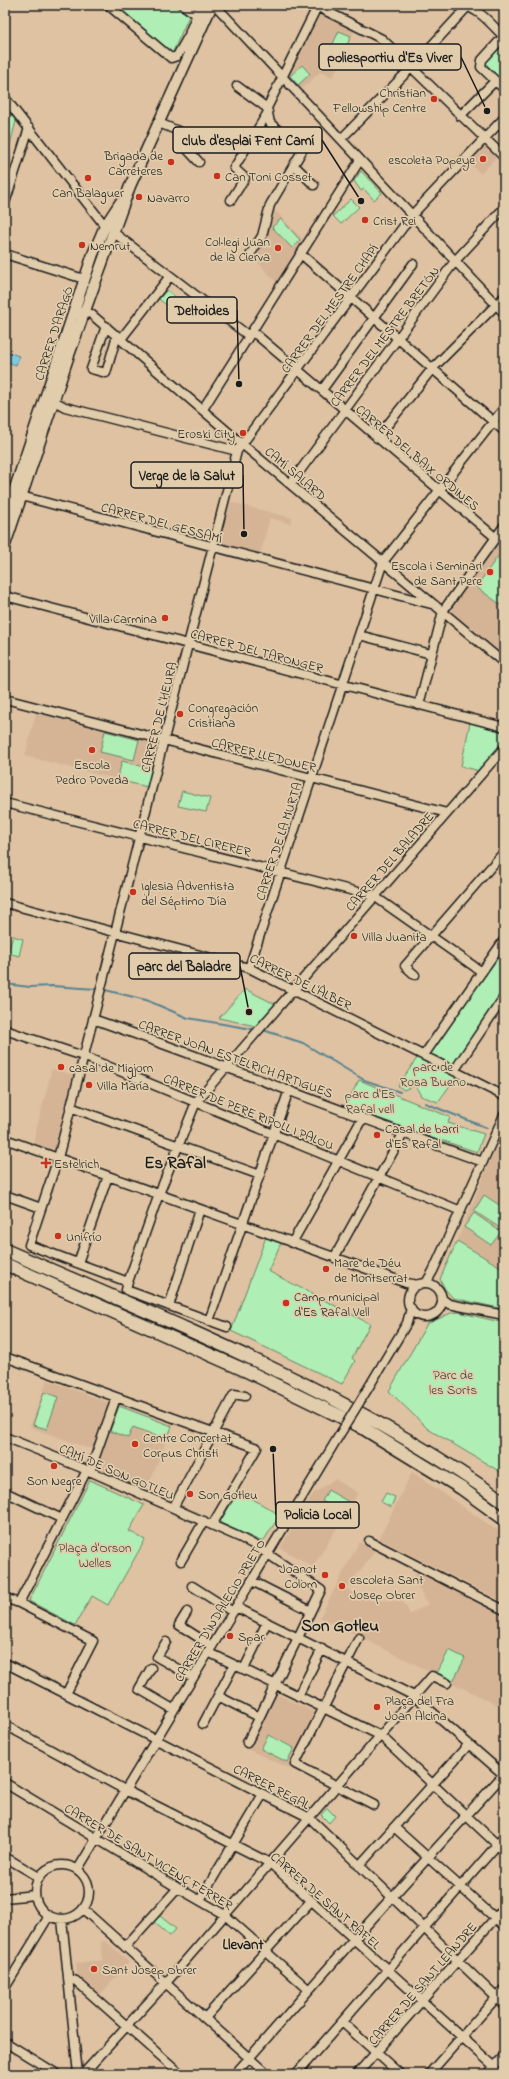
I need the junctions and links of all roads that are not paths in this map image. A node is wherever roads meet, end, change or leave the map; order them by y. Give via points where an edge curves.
1 (108, 5) edge
2 (183, 5) edge
3 (202, 5) edge
4 (212, 5) edge
5 (215, 5) edge
6 (466, 5) edge
7 (316, 6) edge
8 (197, 15) junction
9 (191, 32) junction
10 (504, 36) edge
11 (185, 66) junction
12 (411, 68) junction
13 (283, 78) junction
14 (495, 81) junction
15 (238, 86) dead end
16 (504, 89) edge
17 (5, 98) edge
18 (267, 110) junction
19 (460, 116) junction
20 (504, 118) edge
21 (159, 123) junction
22 (29, 128) junction
23 (341, 139) junction
24 (485, 139) junction
25 (504, 157) edge
26 (360, 160) junction
27 (199, 162) dead end
28 (294, 165) junction
29 (314, 185) dead end
30 (231, 200) dead end
31 (5, 203) edge
32 (504, 208) edge
33 (412, 215) junction
34 (109, 229) junction
35 (251, 253) dead end
36 (5, 254) edge
37 (301, 254) junction
38 (455, 261) junction
39 (413, 264) dead end
40 (170, 276) junction
41 (84, 279) junction
42 (93, 287) junction
43 (504, 297) edge
44 (351, 299) junction
45 (496, 305) junction
46 (85, 311) junction
47 (504, 313) edge
48 (72, 316) junction
49 (374, 318) junction
50 (106, 326) junction
51 (250, 333) junction
52 (119, 337) junction
53 (397, 338) junction
54 (432, 369) junction
55 (299, 370) junction
56 (48, 387) junction
57 (322, 390) junction
58 (54, 400) junction
59 (504, 408) edge
60 (203, 409) junction
61 (344, 410) junction
62 (493, 422) junction
63 (504, 431) edge
64 (377, 438) junction
65 (242, 444) junction
66 (237, 451) junction
67 (291, 483) junction
68 (439, 491) junction
69 (13, 494) edge
70 (5, 518) edge
71 (504, 526) edge
72 (496, 538) junction
73 (5, 545) edge
74 (214, 548) junction
75 (383, 562) junction
76 (374, 590) junction
77 (5, 596) edge
78 (436, 605) junction
79 (444, 611) junction
80 (359, 635) junction
81 (189, 645) junction
82 (431, 654) junction
83 (504, 663) edge
84 (342, 684) junction
85 (5, 699) edge
86 (418, 705) junction
87 (504, 727) edge
88 (165, 741) junction
89 (504, 748) edge
90 (312, 778) junction
91 (5, 804) edge
92 (447, 814) junction
93 (140, 837) junction
94 (504, 852) edge
95 (501, 863) edge
96 (281, 871) junction
97 (374, 896) junction
98 (5, 903) edge
99 (115, 932) junction
100 (431, 934) junction
101 (504, 940) edge
102 (249, 968) junction
103 (482, 972) junction
104 (415, 975) dead end
105 (293, 990) junction
106 (504, 997) edge
107 (93, 1019) junction
108 (5, 1030) edge
109 (424, 1055) junction
110 (83, 1056) junction
111 (226, 1066) junction
112 (454, 1071) junction
113 (289, 1090) junction
114 (504, 1096) edge
115 (196, 1102) junction
116 (70, 1107) junction
117 (504, 1115) edge
118 (362, 1119) junction
119 (275, 1134) junction
120 (403, 1134) junction
121 (5, 1139) edge
122 (177, 1146) junction
123 (58, 1158) junction
124 (337, 1161) junction
125 (483, 1162) junction
126 (260, 1175) junction
127 (108, 1176) junction
128 (378, 1178) junction
129 (159, 1194) junction
130 (5, 1195) edge
131 (41, 1208) junction
132 (200, 1209) junction
133 (461, 1211) junction
134 (244, 1224) junction
135 (292, 1243) junction
136 (5, 1250) edge
137 (334, 1258) junction
138 (78, 1263) junction
139 (5, 1264) edge
140 (128, 1282) junction
141 (427, 1282) junction
142 (406, 1283) junction
143 (410, 1294) junction
144 (442, 1299) junction
145 (449, 1304) junction
146 (169, 1306) junction
147 (411, 1308) junction
148 (440, 1308) junction
149 (504, 1315) edge
150 (422, 1316) junction
151 (209, 1321) junction
152 (407, 1323) junction
153 (227, 1327) dead end
154 (5, 1357) edge
155 (245, 1396) dead end
156 (116, 1398) junction
157 (212, 1432) junction
158 (5, 1437) edge
159 (88, 1470) junction
160 (5, 1492) edge
161 (504, 1502) edge
162 (173, 1508) junction
163 (503, 1518) edge
164 (62, 1519) junction
165 (204, 1521) junction
166 (212, 1525) junction
167 (369, 1542) dead end
168 (268, 1553) junction
169 (181, 1561) dead end
170 (252, 1581) junction
171 (192, 1586) dead end
172 (5, 1598) edge
173 (19, 1603) junction
174 (234, 1610) junction
175 (504, 1610) edge
176 (311, 1611) junction
177 (187, 1612) dead end
178 (267, 1622) junction
179 (297, 1637) junction
180 (359, 1638) dead end
181 (166, 1642) dead end
182 (210, 1649) junction
183 (322, 1649) junction
184 (347, 1662) junction
185 (5, 1663) edge
186 (234, 1665) junction
187 (151, 1668) dead end
188 (244, 1669) junction
189 (192, 1678) junction
190 (447, 1683) dead end
191 (275, 1684) junction
192 (66, 1694) junction
193 (218, 1696) junction
194 (298, 1696) junction
195 (414, 1696) junction
196 (324, 1708) junction
197 (173, 1709) junction
198 (259, 1717) junction
199 (204, 1724) dead end
200 (5, 1725) edge
201 (381, 1736) junction
202 (155, 1740) junction
203 (246, 1743) dead end
204 (469, 1744) junction
205 (504, 1774) edge
206 (5, 1783) edge
207 (433, 1784) junction
208 (337, 1785) junction
209 (125, 1790) junction
210 (263, 1794) junction
211 (374, 1805) dead end
212 (467, 1815) junction
213 (310, 1818) junction
214 (394, 1827) junction
215 (504, 1837) edge
216 (96, 1838) junction
217 (233, 1844) junction
218 (497, 1845) junction
219 (504, 1851) edge
220 (5, 1857) edge
221 (428, 1858) junction
222 (270, 1863) junction
223 (359, 1866) junction
224 (78, 1869) junction
225 (39, 1877) junction
226 (460, 1887) junction
227 (178, 1888) junction
228 (35, 1895) junction
229 (392, 1898) junction
230 (6, 1899) edge
231 (200, 1900) junction
232 (311, 1901) junction
233 (504, 1908) edge
234 (84, 1910) junction
235 (225, 1915) junction
236 (48, 1916) junction
237 (495, 1918) junction
238 (62, 1920) junction
239 (504, 1926) edge
240 (424, 1928) junction
241 (354, 1940) junction
242 (125, 1947) junction
243 (265, 1952) junction
244 (457, 1960) junction
245 (387, 1969) junction
246 (68, 1978) junction
247 (166, 1983) junction
248 (5, 1988) edge
249 (504, 1989) edge
250 (309, 1990) junction
251 (496, 1998) junction
252 (422, 2000) junction
253 (504, 2005) edge
254 (205, 2018) junction
255 (342, 2022) junction
256 (127, 2026) junction
257 (461, 2037) junction
258 (5, 2042) edge
259 (376, 2053) junction
260 (504, 2056) edge
261 (249, 2057) junction
262 (497, 2070) edge
263 (171, 2071) edge
264 (57, 2074) edge
265 (78, 2074) edge
266 (83, 2074) edge
267 (181, 2074) edge
268 (235, 2074) edge
269 (267, 2074) edge
270 (296, 2074) edge
271 (357, 2074) edge
272 (400, 2074) edge
273 (429, 2074) edge
274 (488, 2074) edge

1 - 9 street via 166,55 173,58 178,56
2 - 8 street
3 - 8 main road, CARRER D'ARAGÓ
4 - 11 main road, CARRER D'ARAGÓ
5 - 13 street
6 - 10 street via 480,13
6 - 12 street
7 - 12 street via 382,39
7 - 13 street
8 - 9 main road, CARRER D'ARAGÓ
9 - 11 main road, CARRER D'ARAGÓ
10 - 14 street via 481,63 481,67
11 - 21 main road, CARRER D'ARAGÓ
12 - 19 street
12 - 23 street
13 - 18 street
13 - 23 street
14 - 16 street
14 - 19 street
15 - 18 street
17 - 22 street, CARRER DEL BAIX ORDINES
18 - 28 street via 270,123 302,151
18 - 30 street via 234,168 245,178
19 - 24 street
20 - 24 street, CARRER DEL MESTRE CHAPÍ
21 - 27 street via 188,136 184,146
21 - 34 main road, CARRER D'ARAGÓ
22 - 31 street
22 - 34 street, CARRER DEL BAIX ORDINES
23 - 26 street
24 - 25 street
24 - 33 street, CARRER DEL MESTRE CHAPÍ
26 - 33 street
26 - 37 street
28 - 29 street
28 - 35 street via 270,205 262,236
32 - 38 street, CARRER DEL MESTRE BRETÓN
33 - 38 street
33 - 44 street, CARRER DEL MESTRE CHAPÍ
34 - 40 street, CARRER DEL BAIX ORDINES
34 - 41 main road, CARRER D'ARAGÓ
34 - 42 main road, CARRER D'ARAGÓ
36 - 41 street
37 - 44 street
37 - 51 street
38 - 45 street
38 - 53 street, CARRER DEL MESTRE BRETÓN
39 - 49 street
40 - 51 street, CARRER DEL BAIX ORDINES
40 - 52 street
41 - 42 main road
41 - 48 main road, CARRER D'ARAGÓ
42 - 46 main road, CARRER D'ARAGÓ
43 - 45 street
44 - 49 street
44 - 55 street, CARRER DEL MESTRE CHAPÍ
45 - 47 street
45 - 54 street
46 - 48 street
46 - 50 street, CAMÍ SALARD
46 - 58 main road, CARRER D'ARAGÓ
48 - 56 main road, CARRER D'ARAGÓ
49 - 53 street
49 - 57 street
50 - 52 street, CAMÍ SALARD
50 - 52 street via 91,369 106,373
51 - 55 street, CARRER DEL BAIX ORDINES
51 - 60 street
52 - 60 street, CAMÍ SALARD
53 - 54 street
53 - 61 street, CARRER DEL MESTRE BRETÓN
54 - 62 street
54 - 64 street
55 - 57 street, CARRER DEL BAIX ORDINES
55 - 65 street, CARRER DEL MESTRE CHAPÍ
56 - 58 main road
56 - 69 main road, CARRER D'ARAGÓ
57 - 61 street, CARRER DEL BAIX ORDINES
58 - 66 street via 65,407
58 - 69 main road, CARRER D'ARAGÓ
59 - 62 street
60 - 65 street, CAMÍ SALARD
61 - 64 street, CARRER DEL BAIX ORDINES
61 - 67 street, CARRER DEL MESTRE BRETÓN
62 - 63 street
62 - 68 street
64 - 68 street, CARRER DEL BAIX ORDINES
65 - 66 street, CARRER DEL MESTRE CHAPÍ
65 - 67 street, CAMÍ SALARD
66 - 74 street, CARRER DE L'HEURA
67 - 75 street, CAMÍ SALARD
68 - 72 street, CARRER DEL BAIX ORDINES
68 - 75 street
69 - 70 main road, CARRER D'ARAGÓ
69 - 73 main road, CARRER D'ARAGÓ
69 - 74 street, CARRER DEL GESSAMÍ
71 - 72 street
72 - 79 street
74 - 76 street, CARRER DEL GESSAMÍ
74 - 81 street, CARRER DE L'HEURA
75 - 76 street, CARRER DE LA MURTA
75 - 78 street, CAMÍ SALARD
76 - 78 street, CARRER DEL GESSAMÍ
76 - 80 street, CARRER DE LA MURTA
77 - 81 street, CARRER DEL TARONGER
78 - 79 street, CAMÍ SALARD
79 - 82 street
79 - 83 street, CAMÍ SALARD
80 - 82 street
80 - 84 street, CARRER DE LA MURTA
81 - 84 street, CARRER DEL TARONGER
81 - 88 street, CARRER DE L'HEURA
82 - 86 street
84 - 86 street, CARRER DEL TARONGER
84 - 90 street, CARRER DE LA MURTA
85 - 88 street, CARRER LLEDONER
86 - 87 street, CARRER DEL TARONGER
88 - 90 street, CARRER LLEDONER
88 - 93 street, CARRER DE L'HEURA
89 - 92 street, CARRER DEL BALADRE
90 - 92 street, CARRER LLEDONER
90 - 96 street, CARRER DE LA MURTA
91 - 93 street, CARRER DEL CIRERER
92 - 97 street, CARRER DEL BALADRE
93 - 96 street, CARRER DEL CIRERER
93 - 99 street, CARRER DE L'HEURA
94 - 95 street
95 - 100 street
96 - 97 street, CARRER DEL CIRERER
96 - 102 street, CARRER DE LA MURTA
97 - 100 street, CARRER DEL CIRERER
97 - 105 street, CARRER DEL BALADRE
98 - 99 street, CARRER DE L'ÀLBER
99 - 102 street, CARRER DE L'ÀLBER
99 - 107 street, CARRER DE L'HEURA
100 - 103 street, CARRER DEL CIRERER
100 - 104 street via 405,966
101 - 103 street
102 - 105 street, CARRER DE L'ÀLBER
103 - 109 street
105 - 109 street, CARRER DE L'ÀLBER
105 - 111 street
106 - 112 street
107 - 110 street, CARRER DE L'HEURA
107 - 111 street, CARRER JOAN ESTELRICH ARTIGUES
108 - 110 street, CARRER DE PERE RIPOLL I PALOU
109 - 112 street, CARRER DE L'ÀLBER
110 - 115 street, CARRER DE PERE RIPOLL I PALOU
110 - 116 street, CARRER DE L'HEURA
111 - 113 street, CARRER JOAN ESTELRICH ARTIGUES
111 - 115 street
112 - 114 street, CARRER DE L'ÀLBER
113 - 118 street, CARRER JOAN ESTELRICH ARTIGUES
113 - 119 street
115 - 119 street, CARRER DE PERE RIPOLL I PALOU
115 - 122 street
116 - 122 street
116 - 123 street, CARRER DE L'HEURA
117 - 125 street
118 - 120 street, CARRER JOAN ESTELRICH ARTIGUES
118 - 124 street
119 - 124 street, CARRER DE PERE RIPOLL I PALOU
119 - 126 street
120 - 125 street, CARRER JOAN ESTELRICH ARTIGUES
120 - 128 street
121 - 123 street
122 - 126 street
122 - 129 street
123 - 127 street
123 - 131 street, CARRER DE L'HEURA
124 - 128 street, CARRER DE PERE RIPOLL I PALOU
124 - 135 street
125 - 133 street
126 - 134 street
127 - 129 street
127 - 138 street
128 - 133 street, CARRER DE PERE RIPOLL I PALOU
128 - 137 street
129 - 132 street
129 - 140 street
130 - 131 street
131 - 138 street, CARRER DE L'HEURA via 29,1245
132 - 134 street
132 - 146 street
133 - 141 street
134 - 135 street
134 - 151 street
135 - 137 street
136 - 161 highway via 296,1379 381,1424
137 - 142 street
138 - 140 street
139 - 163 highway via 249,1372 352,1422 436,1472
140 - 146 street via 126,1290
141 - 142 street
141 - 143 street
141 - 144 street via 437,1289
142 - 143 street
143 - 147 street via 408,1300
144 - 145 street
144 - 148 street
145 - 148 street
145 - 149 street
146 - 151 street
147 - 150 street
147 - 152 street, CARRER D'INDALECIO PRIETO
148 - 150 street via 433,1315
150 - 152 street
151 - 153 street
152 - 168 street, CARRER D'INDALECIO PRIETO, bridge
154 - 156 street
155 - 157 street via 234,1394
156 - 157 street
156 - 159 street
157 - 162 street
157 - 166 street via 257,1448
158 - 159 street, CAMÍ DE SON GOTLEU
159 - 162 street, CAMÍ DE SON GOTLEU
159 - 164 street
160 - 164 street
162 - 165 street, CAMÍ DE SON GOTLEU
164 - 173 street
165 - 166 street, CAMÍ DE SON GOTLEU
165 - 169 street
166 - 168 street, CAMÍ DE SON GOTLEU
167 - 175 street
168 - 170 street, CARRER D'INDALECIO PRIETO
168 - 176 street, CAMÍ DE SON GOTLEU via 321,1590
170 - 174 street, CARRER D'INDALECIO PRIETO
170 - 176 street
171 - 174 street
172 - 173 street
173 - 192 street via 93,1641
174 - 178 street
174 - 182 street, CARRER D'INDALECIO PRIETO
176 - 179 street
177 - 182 street via 179,1625
178 - 179 street
178 - 188 street
179 - 183 street
179 - 191 street
180 - 184 street
181 - 189 street via 158,1657
182 - 186 street
182 - 189 street, CARRER D'INDALECIO PRIETO
183 - 184 street
183 - 194 street
184 - 195 street
184 - 196 street
185 - 192 street, CARRER REGAL
186 - 188 street
186 - 193 street
187 - 197 street via 139,1690
188 - 191 street
189 - 197 street, CARRER D'INDALECIO PRIETO
190 - 195 street via 432,1676
191 - 194 street
191 - 198 street
192 - 202 street, CARRER REGAL
193 - 198 street
193 - 199 street
194 - 196 street
195 - 201 street
195 - 204 street
196 - 201 street
196 - 208 street via 295,1764
197 - 202 street, CARRER D'INDALECIO PRIETO
198 - 203 street
200 - 209 street, CARRER DE SANT RAFEL
201 - 207 street
201 - 208 street
202 - 209 street, CARRER D'INDALECIO PRIETO
202 - 210 street, CARRER REGAL
204 - 205 street
204 - 207 street
205 - 212 street
206 - 216 street, CARRER DE SANT VICENÇ FERRER
207 - 212 street
207 - 214 street
208 - 211 street
208 - 213 street
209 - 216 street, CARRER D'INDALECIO PRIETO
209 - 217 street, CARRER DE SANT RAFEL
210 - 213 street, CARRER REGAL
210 - 217 street
212 - 218 street
212 - 221 street
213 - 222 street
213 - 223 street, CARRER REGAL
214 - 221 street
214 - 223 street
215 - 218 street
216 - 224 street, CARRER D'INDALECIO PRIETO
216 - 227 street, CARRER DE SANT VICENÇ FERRER
217 - 222 street, CARRER DE SANT RAFEL
217 - 231 street
218 - 219 street
218 - 226 street
220 - 225 street
221 - 226 street
221 - 229 street
222 - 232 street, CARRER DE SANT RAFEL
222 - 235 street
223 - 229 street, CARRER REGAL
224 - 225 street via 61,1864 45,1871
224 - 234 street via 84,1875 89,1888 88,1902
225 - 228 street
226 - 237 street
226 - 240 street
227 - 231 street, CARRER DE SANT VICENÇ FERRER
227 - 242 street
228 - 230 street
228 - 236 street via 37,1903
229 - 240 street, CARRER REGAL
229 - 241 street
231 - 235 street, CARRER DE SANT VICENÇ FERRER
232 - 241 street, CARRER DE SANT RAFEL
232 - 243 street
233 - 237 street, CARRER DE SANT LEANDRE
234 - 238 street
234 - 242 street
235 - 243 street, CARRER DE SANT VICENÇ FERRER
235 - 247 street
236 - 238 street
236 - 248 street
237 - 239 street
237 - 244 street, CARRER DE SANT LEANDRE
238 - 246 street
240 - 244 street, CARRER REGAL
240 - 245 street
241 - 245 street, CARRER DE SANT RAFEL
241 - 250 street
242 - 247 street
243 - 250 street, CARRER DE SANT VICENÇ FERRER
243 - 254 street
244 - 251 street, CARRER REGAL
244 - 252 street, CARRER DE SANT LEANDRE
245 - 252 street, CARRER DE SANT RAFEL
245 - 255 street
246 - 256 street
246 - 265 street
247 - 254 street
247 - 256 street
249 - 251 street
250 - 261 street
251 - 253 street, CARRER REGAL
251 - 257 street
252 - 257 street, CARRER DE SANT RAFEL
252 - 259 street, CARRER DE SANT LEANDRE
254 - 261 street
255 - 259 street
255 - 270 street
256 - 263 street
256 - 266 street
257 - 262 street, CARRER DE SANT RAFEL
257 - 273 street
258 - 264 street
259 - 271 street, CARRER DE SANT LEANDRE
259 - 272 street
260 - 262 street
261 - 268 street
261 - 269 street
262 - 274 street
263 - 267 street

